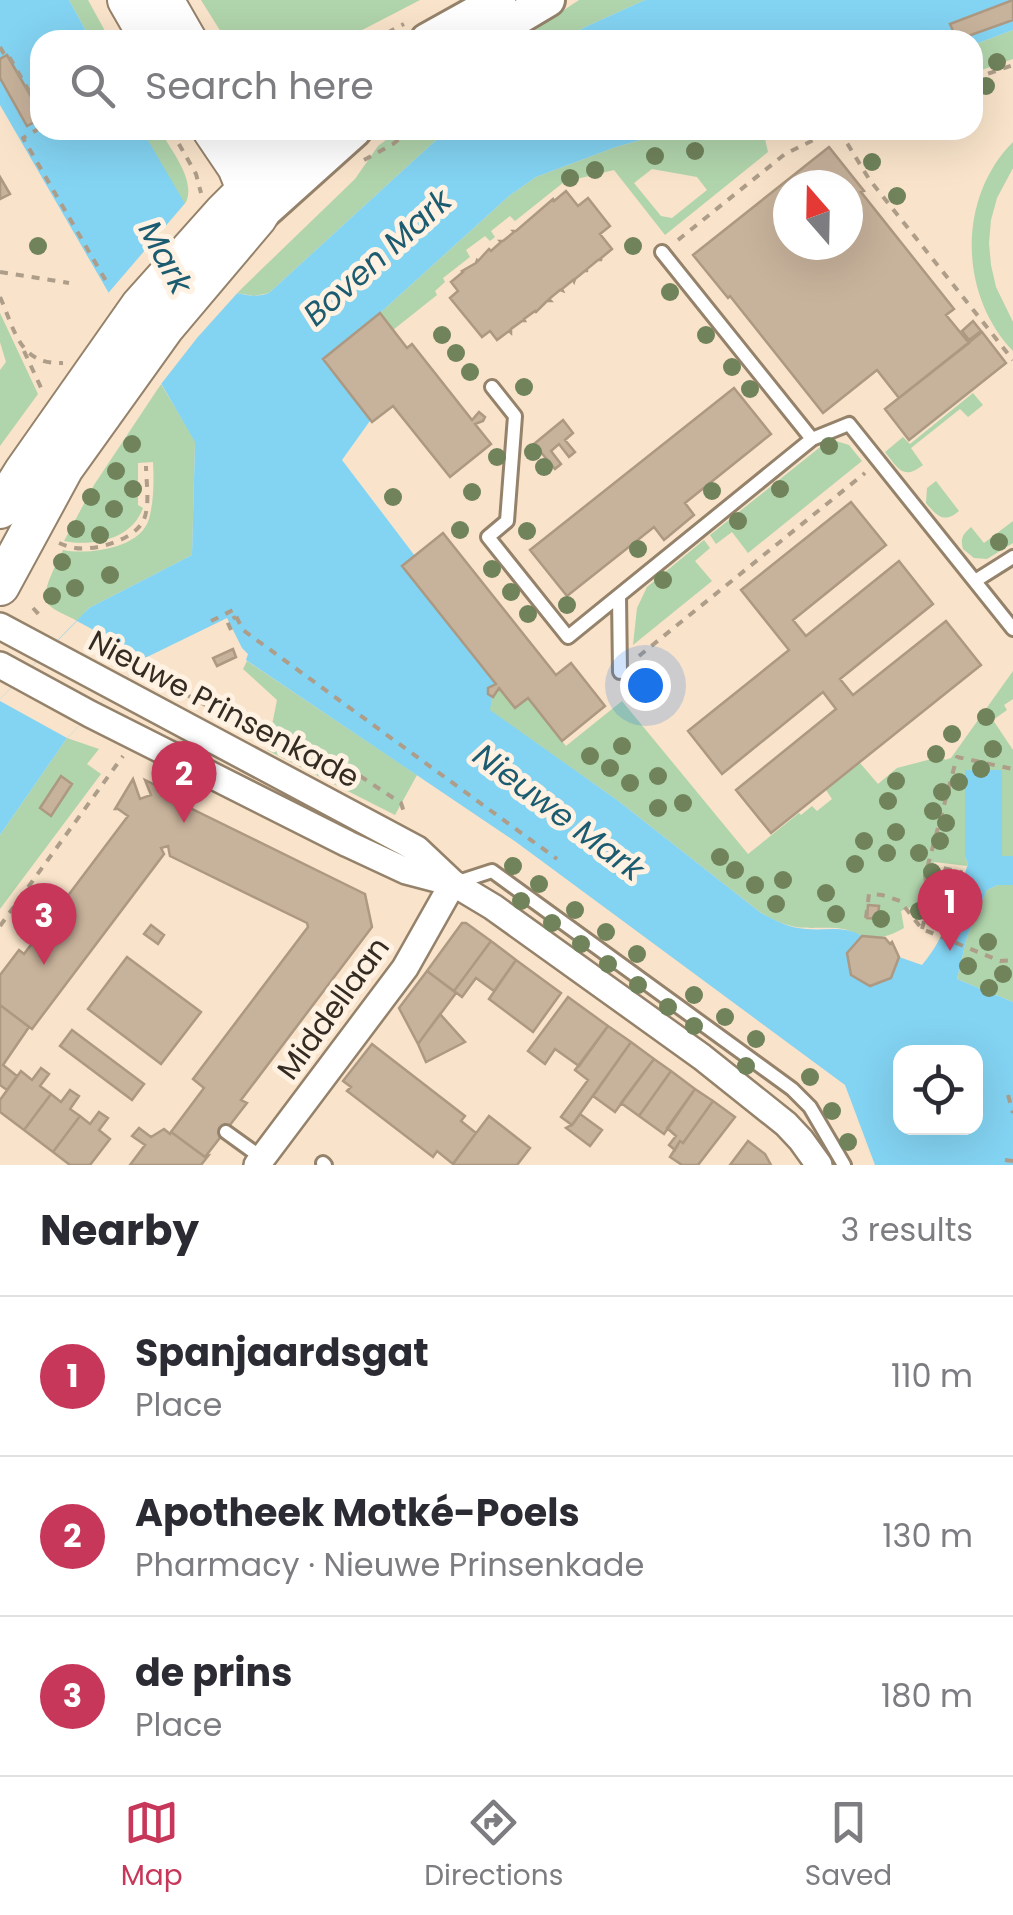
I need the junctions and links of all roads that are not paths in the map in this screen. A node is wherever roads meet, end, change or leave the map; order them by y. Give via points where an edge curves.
1 (127, 0) edge
2 (164, 0) edge
3 (548, 0) edge
4 (490, 2) edge
5 (144, 30) edge
6 (181, 30) edge
7 (444, 30) edge
8 (498, 30) edge
9 (219, 140) edge
10 (297, 140) edge
11 (337, 140) edge
12 (243, 191) edge
13 (662, 252) road end
14 (92, 379) junction
15 (492, 387) dead end
16 (812, 439) junction
17 (0, 509) edge
18 (1013, 558) edge
19 (975, 581) junction
20 (15, 592) edge
21 (619, 596) junction
22 (0, 626) edge
23 (1013, 629) edge
24 (11, 670) edge
25 (620, 672) road end
26 (452, 883) junction
27 (808, 1103) junction
28 (786, 1124) junction
29 (226, 1132) dead end
30 (260, 1162) edge
31 (819, 1165) edge
32 (844, 1165) edge

1 - 5 main road
2 - 6 main road
3 - 8 street
4 - 7 street
9 - 12 main road
10 - 12 street
11 - 12 street
12 - 14 main road via 140,306
13 - 16 lane
14 - 17 main road
14 - 20 main road
15 - 21 lane via 515,416 507,521 488,537 568,637
16 - 19 lane via 849,424
16 - 21 lane
18 - 19 lane
19 - 23 lane
21 - 25 lane
22 - 26 street, Nieuwe Prinsenkade via 417,850
24 - 26 street, Nieuwe Prinsenkade via 348,844
26 - 27 lane, Nieuwe Prinsenkade via 492,871
26 - 28 street, Nieuwe Prinsenkade via 702,1057
26 - 30 street, Middellaan via 406,968
27 - 28 lane
27 - 32 lane, Nieuwe Prinsenkade
28 - 31 street, Nieuwe Prinsenkade
29 - 30 lane

